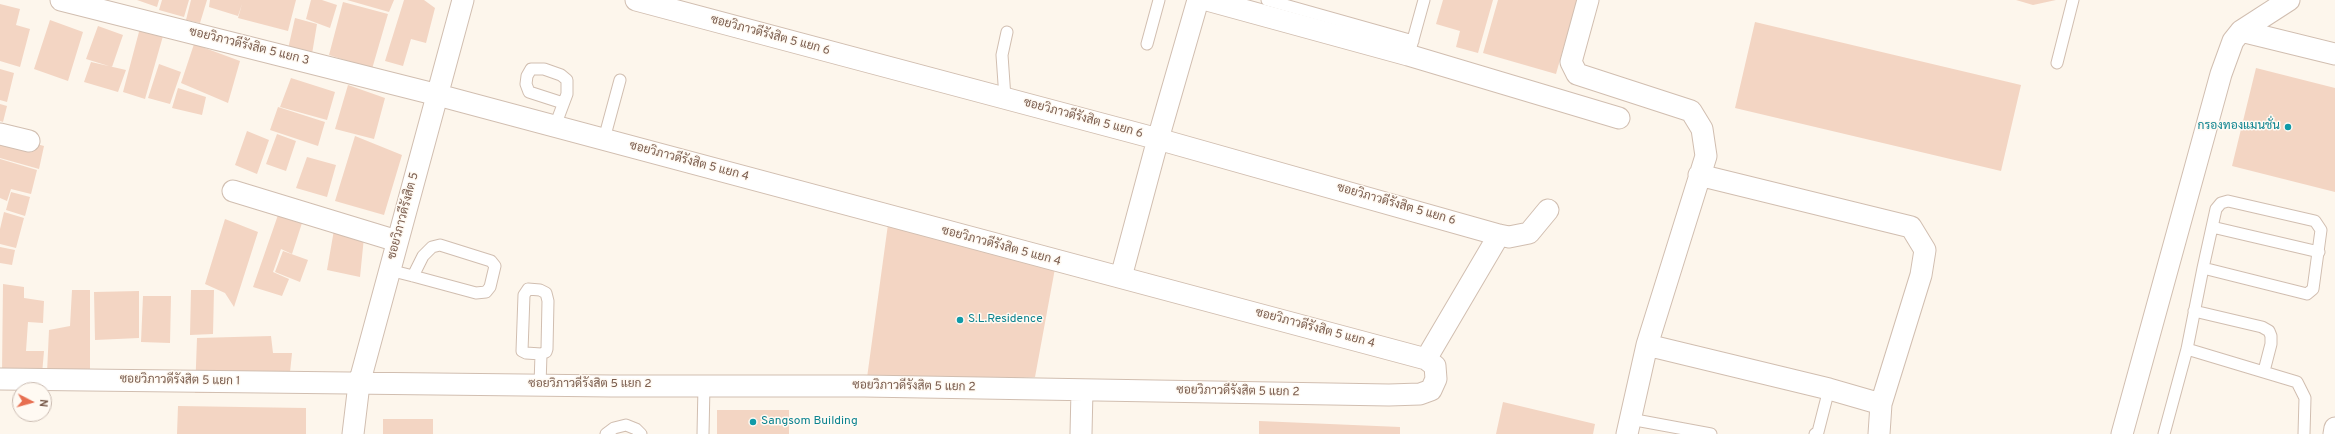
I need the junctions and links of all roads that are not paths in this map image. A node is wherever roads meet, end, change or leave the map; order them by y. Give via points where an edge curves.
1 (61, 0) edge
2 (464, 0) edge
3 (636, 0) edge
4 (1159, 0) edge
5 (1198, 0) edge
6 (1207, 0) edge
7 (1267, 0) edge
8 (1424, 0) edge
9 (1588, 0) edge
10 (2073, 0) edge
11 (2289, 0) edge
12 (2241, 31) junction
13 (1008, 32) dead end
14 (1147, 44) dead end
15 (1410, 48) junction
16 (2335, 54) edge
17 (2056, 63) dead end
18 (620, 80) dead end
19 (438, 94) junction
20 (1005, 98) junction
21 (563, 103) dead end
22 (1619, 118) dead end
23 (555, 126) junction
24 (0, 134) edge
25 (604, 139) junction
26 (1158, 139) junction
27 (28, 141) dead end
28 (1699, 175) junction
29 (233, 191) dead end
30 (1548, 210) dead end
31 (2212, 226) junction
32 (1499, 235) junction
33 (397, 241) junction
34 (2319, 252) junction
35 (2203, 268) junction
36 (389, 270) junction
37 (413, 276) junction
38 (1121, 278) junction
39 (2194, 311) junction
40 (1647, 345) junction
41 (2186, 349) junction
42 (540, 354) junction
43 (1426, 359) junction
44 (2264, 371) junction
45 (0, 379) edge
46 (359, 384) junction
47 (540, 385) junction
48 (704, 386) junction
49 (1828, 389) junction
50 (1082, 390) junction
51 (1881, 404) junction
52 (1628, 426) edge
53 (2335, 428) edge
54 (353, 434) edge
55 (606, 434) edge
56 (641, 434) edge
57 (704, 434) edge
58 (1081, 434) edge
59 (1711, 434) edge
60 (1815, 434) edge
61 (1879, 434) edge
62 (2122, 434) edge
63 (2164, 434) edge
64 (2304, 434) edge
65 (2334, 434) edge

1 - 19 street, ซอยวิภาวดีรังสิต 5 แยก 3
2 - 19 street, ซอยวิภาวดีรังสิต 5
3 - 20 street, ซอยวิภาวดีรังสิต 5 แยก 6
4 - 14 lane
5 - 26 street
6 - 15 street
7 - 15 lane
8 - 15 lane
9 - 28 street via 1571,62 1577,74 1691,111 1702,129 1706,156
10 - 17 lane
11 - 12 street
12 - 16 street
12 - 62 street via 2233,41 2221,74
13 - 20 lane via 1002,55
15 - 22 street
18 - 25 lane
19 - 23 street, ซอยวิภาวดีรังสิต 5 แยก 4
19 - 33 street, ซอยวิภาวดีรังสิต 5
20 - 26 street, ซอยวิภาวดีรังสิต 5 แยก 6
21 - 23 lane
23 - 25 street, ซอยวิภาวดีรังสิต 5 แยก 4
24 - 27 street
25 - 38 street, ซอยวิภาวดีรังสิต 5 แยก 4
26 - 32 street, ซอยวิภาวดีรังสิต 5 แยก 6
26 - 38 street
28 - 40 street
28 - 51 street via 1911,227 1925,250 1921,275
29 - 33 street
30 - 32 street, ซอยวิภาวดีรังสิต 5 แยก 6 via 1529,233 1509,237
31 - 34 lane
31 - 34 lane via 2216,209 2221,203 2228,201 2315,221 2321,230
31 - 35 lane
32 - 43 street
33 - 36 street, ซอยวิภาวดีรังสิต 5
34 - 35 lane via 2313,289 2306,294
35 - 39 lane
36 - 37 lane
36 - 46 street, ซอยวิภาวดีรังสิต 5
37 - 37 lane via 423,256 432,247 440,245 485,258 495,266 490,287 486,292 476,292
38 - 43 street, ซอยวิภาวดีรังสิต 5 แยก 4
39 - 41 lane
39 - 44 lane via 2262,327 2269,331 2271,344
40 - 49 street
40 - 52 street
41 - 44 lane
41 - 63 lane
42 - 42 lane via 522,351 524,295 528,289 546,293 548,301 547,349
42 - 47 lane
43 - 50 street, ซอยวิภาวดีรังสิต 5 แยก 2 via 1435,366 1436,379 1431,390 1420,394
44 - 64 lane via 2297,382 2305,398
45 - 46 street, ซอยวิภาวดีรังสิต 5 แยก 1
46 - 47 street, ซอยวิภาวดีรังสิต 5 แยก 2
46 - 54 street, ซอยวิภาวดีรังสิต 5
47 - 48 street, ซอยวิภาวดีรังสิต 5 แยก 2
48 - 50 street, ซอยวิภาวดีรังสิต 5 แยก 2
48 - 57 lane
49 - 51 street
49 - 60 lane via 1818,432
50 - 58 street
51 - 61 street
52 - 59 lane
53 - 65 street
55 - 56 lane via 614,428 626,425

